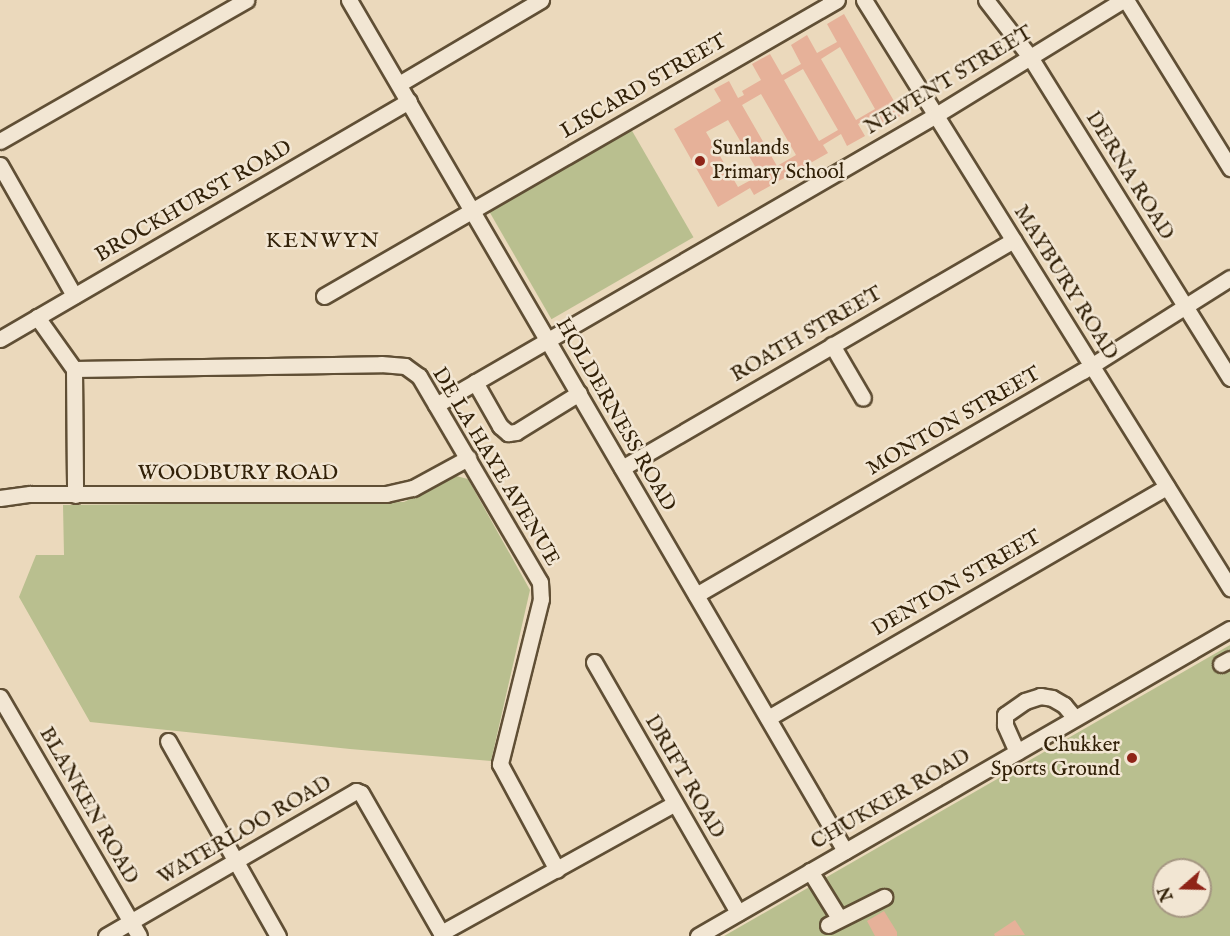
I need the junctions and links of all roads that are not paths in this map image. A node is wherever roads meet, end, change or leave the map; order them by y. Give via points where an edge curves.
1 (246, 0) edge
2 (350, 0) edge
3 (541, 0) edge
4 (837, 0) edge
5 (864, 0) edge
6 (986, 0) edge
7 (1125, 0) edge
8 (1030, 57) junction
9 (399, 84) junction
10 (409, 101) junction
11 (936, 115) junction
12 (0, 141) edge
13 (0, 165) edge
14 (1230, 168) edge
15 (471, 211) junction
16 (1013, 240) junction
17 (1230, 278) edge
18 (74, 296) junction
19 (324, 296) dead end
20 (1185, 306) junction
21 (37, 317) junction
22 (0, 339) edge
23 (547, 340) junction
24 (832, 345) junction
25 (1091, 365) junction
26 (74, 369) junction
27 (1230, 378) edge
28 (475, 382) junction
29 (579, 393) junction
30 (863, 398) dead end
31 (436, 405) junction
32 (468, 458) junction
33 (622, 468) junction
34 (1167, 487) junction
35 (75, 495) junction
36 (0, 498) edge
37 (1230, 588) edge
38 (696, 596) junction
39 (1230, 629) edge
40 (594, 662) dead end
41 (0, 697) edge
42 (768, 718) junction
43 (1075, 718) junction
44 (168, 741) dead end
45 (1017, 752) junction
46 (674, 804) junction
47 (845, 851) junction
48 (235, 861) junction
49 (557, 870) junction
50 (810, 871) junction
51 (884, 897) dead end
52 (738, 912) junction
53 (131, 922) junction
54 (442, 934) edge
55 (105, 936) edge
56 (139, 936) edge
57 (278, 936) edge
58 (698, 936) edge

1 - 12 street
2 - 9 street, HOLDERNESS ROAD
3 - 9 street
4 - 15 street, LISCARD STREET
5 - 11 street, MAYBURY ROAD
6 - 8 street, DERNA ROAD
7 - 8 street, NEWENT STREET
7 - 14 street
8 - 11 street, NEWENT STREET
8 - 20 street, DERNA ROAD
9 - 10 street, HOLDERNESS ROAD
10 - 15 street, HOLDERNESS ROAD
10 - 18 street, BROCKHURST ROAD
11 - 16 street, MAYBURY ROAD
11 - 23 street, NEWENT STREET
13 - 18 street
15 - 19 street, LISCARD STREET
15 - 23 street, HOLDERNESS ROAD
16 - 24 street, ROATH STREET
16 - 25 street, MAYBURY ROAD
17 - 20 street, MONTON STREET
18 - 21 street, BROCKHURST ROAD
20 - 25 street, MONTON STREET
20 - 27 street, DERNA ROAD
21 - 22 street, BROCKHURST ROAD
21 - 26 street
23 - 28 street, NEWENT STREET
23 - 29 street, HOLDERNESS ROAD
24 - 30 street
24 - 33 street, ROATH STREET
25 - 34 street, MAYBURY ROAD
25 - 38 street, MONTON STREET
26 - 31 street, DE LA HAYE AVENUE via 395,365 405,366 419,376
26 - 35 street
28 - 29 street via 508,433 516,432
28 - 31 street, NEWENT STREET
29 - 33 street, HOLDERNESS ROAD
31 - 32 street, DE LA HAYE AVENUE
32 - 35 street, WOODBURY ROAD via 413,488 386,494
32 - 49 street, DE LA HAYE AVENUE via 541,587 500,764
33 - 38 street, HOLDERNESS ROAD
34 - 37 street, MAYBURY ROAD
34 - 42 street, DENTON STREET
35 - 36 street, WOODBURY ROAD
38 - 42 street, HOLDERNESS ROAD
39 - 43 street, CHUKKER ROAD
40 - 46 street, DRIFT ROAD
41 - 53 street, BLANKEN ROAD
42 - 47 street, HOLDERNESS ROAD
43 - 45 street, CHUKKER ROAD
43 - 45 street via 1052,698 1040,696 1025,701 1005,715 1005,725
44 - 48 street
45 - 47 street, CHUKKER ROAD
46 - 49 street, WATERLOO ROAD
46 - 52 street, DRIFT ROAD
47 - 50 street, CHUKKER ROAD
48 - 53 street, WATERLOO ROAD
48 - 54 street, WATERLOO ROAD via 358,792
48 - 57 street
49 - 54 street, WATERLOO ROAD
50 - 51 street via 833,922
50 - 52 street, CHUKKER ROAD
52 - 58 street, CHUKKER ROAD
53 - 55 street, WATERLOO ROAD
53 - 56 street, BLANKEN ROAD

